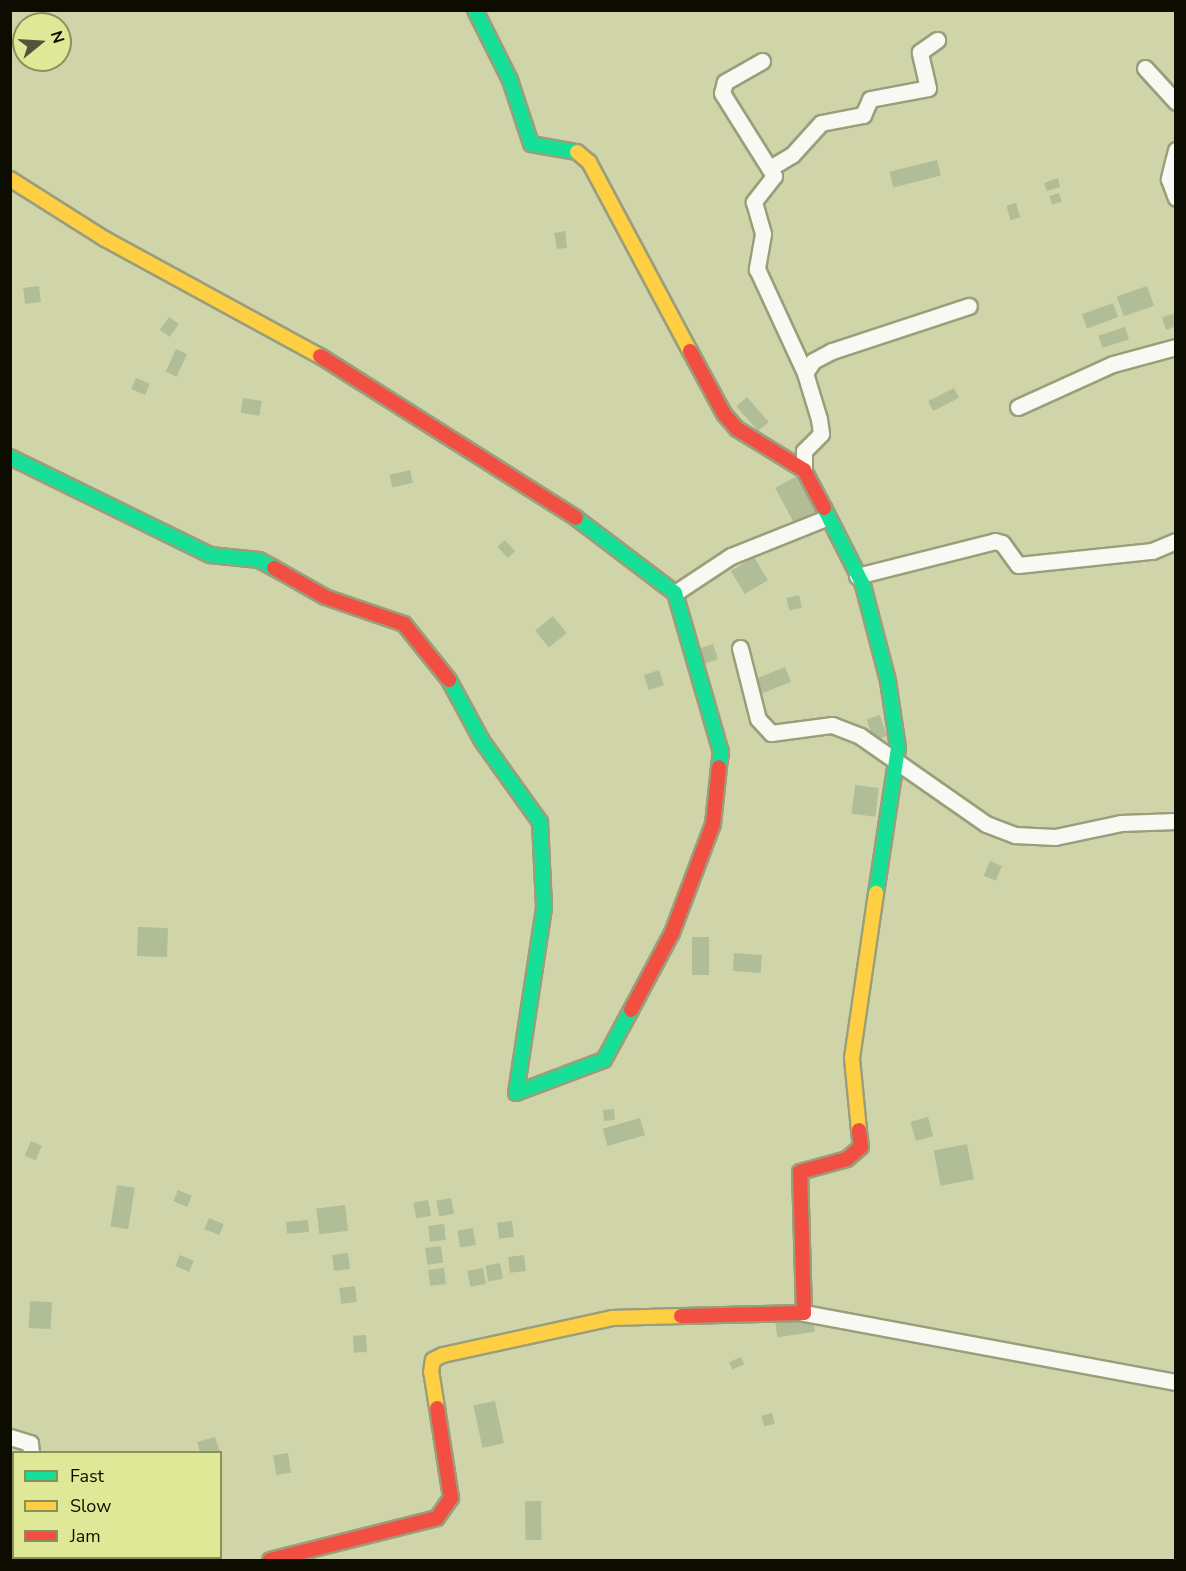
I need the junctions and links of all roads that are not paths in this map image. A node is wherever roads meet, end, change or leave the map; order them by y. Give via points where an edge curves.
1 (475, 10) edge
2 (937, 40) dead end
3 (762, 61) dead end
4 (1145, 68) dead end
5 (1176, 102) edge
6 (1176, 150) edge
7 (770, 168) junction
8 (10, 179) edge
9 (1176, 198) edge
10 (969, 306) dead end
11 (1176, 347) edge
12 (805, 373) junction
13 (1018, 407) dead end
14 (10, 458) edge
15 (804, 470) junction
16 (826, 518) junction
17 (1176, 541) edge
18 (858, 576) junction
19 (675, 593) junction
20 (740, 648) dead end
21 (896, 764) junction
22 (1176, 821) edge
23 (804, 1313) junction
24 (1176, 1382) edge
25 (10, 1437) edge
26 (31, 1451) edge
27 (270, 1560) edge

1 - 15 street via 510,80 531,144 573,148 589,162 724,414 737,429
2 - 7 street via 920,52 928,88 876,97 863,115 821,123 792,155
3 - 7 street via 725,82 722,93 739,128
4 - 5 street
6 - 9 street via 1169,179
7 - 12 street via 771,182 754,202 763,234 757,269
8 - 19 street via 105,239 344,369 552,500
10 - 12 street via 832,351 813,361
11 - 13 street via 1113,364
12 - 15 street via 820,434 804,451
14 - 19 street via 80,486 210,555 259,560 326,597 404,624 450,681 482,741 540,822 544,908 516,1094 604,1060 672,933 712,824 721,752
15 - 16 street
16 - 18 street
16 - 19 street via 731,556
17 - 18 street via 1152,550 1018,565 1002,543 995,541
18 - 21 street via 888,681
20 - 21 street via 758,719 771,733 832,725 861,736
21 - 22 street via 986,824 1015,835 1055,837 1121,823
21 - 23 street via 852,1058 861,1147 847,1159 800,1172
23 - 24 street
23 - 27 street via 612,1318 442,1355 433,1360 431,1372 452,1498 437,1518
25 - 26 street via 30,1443

